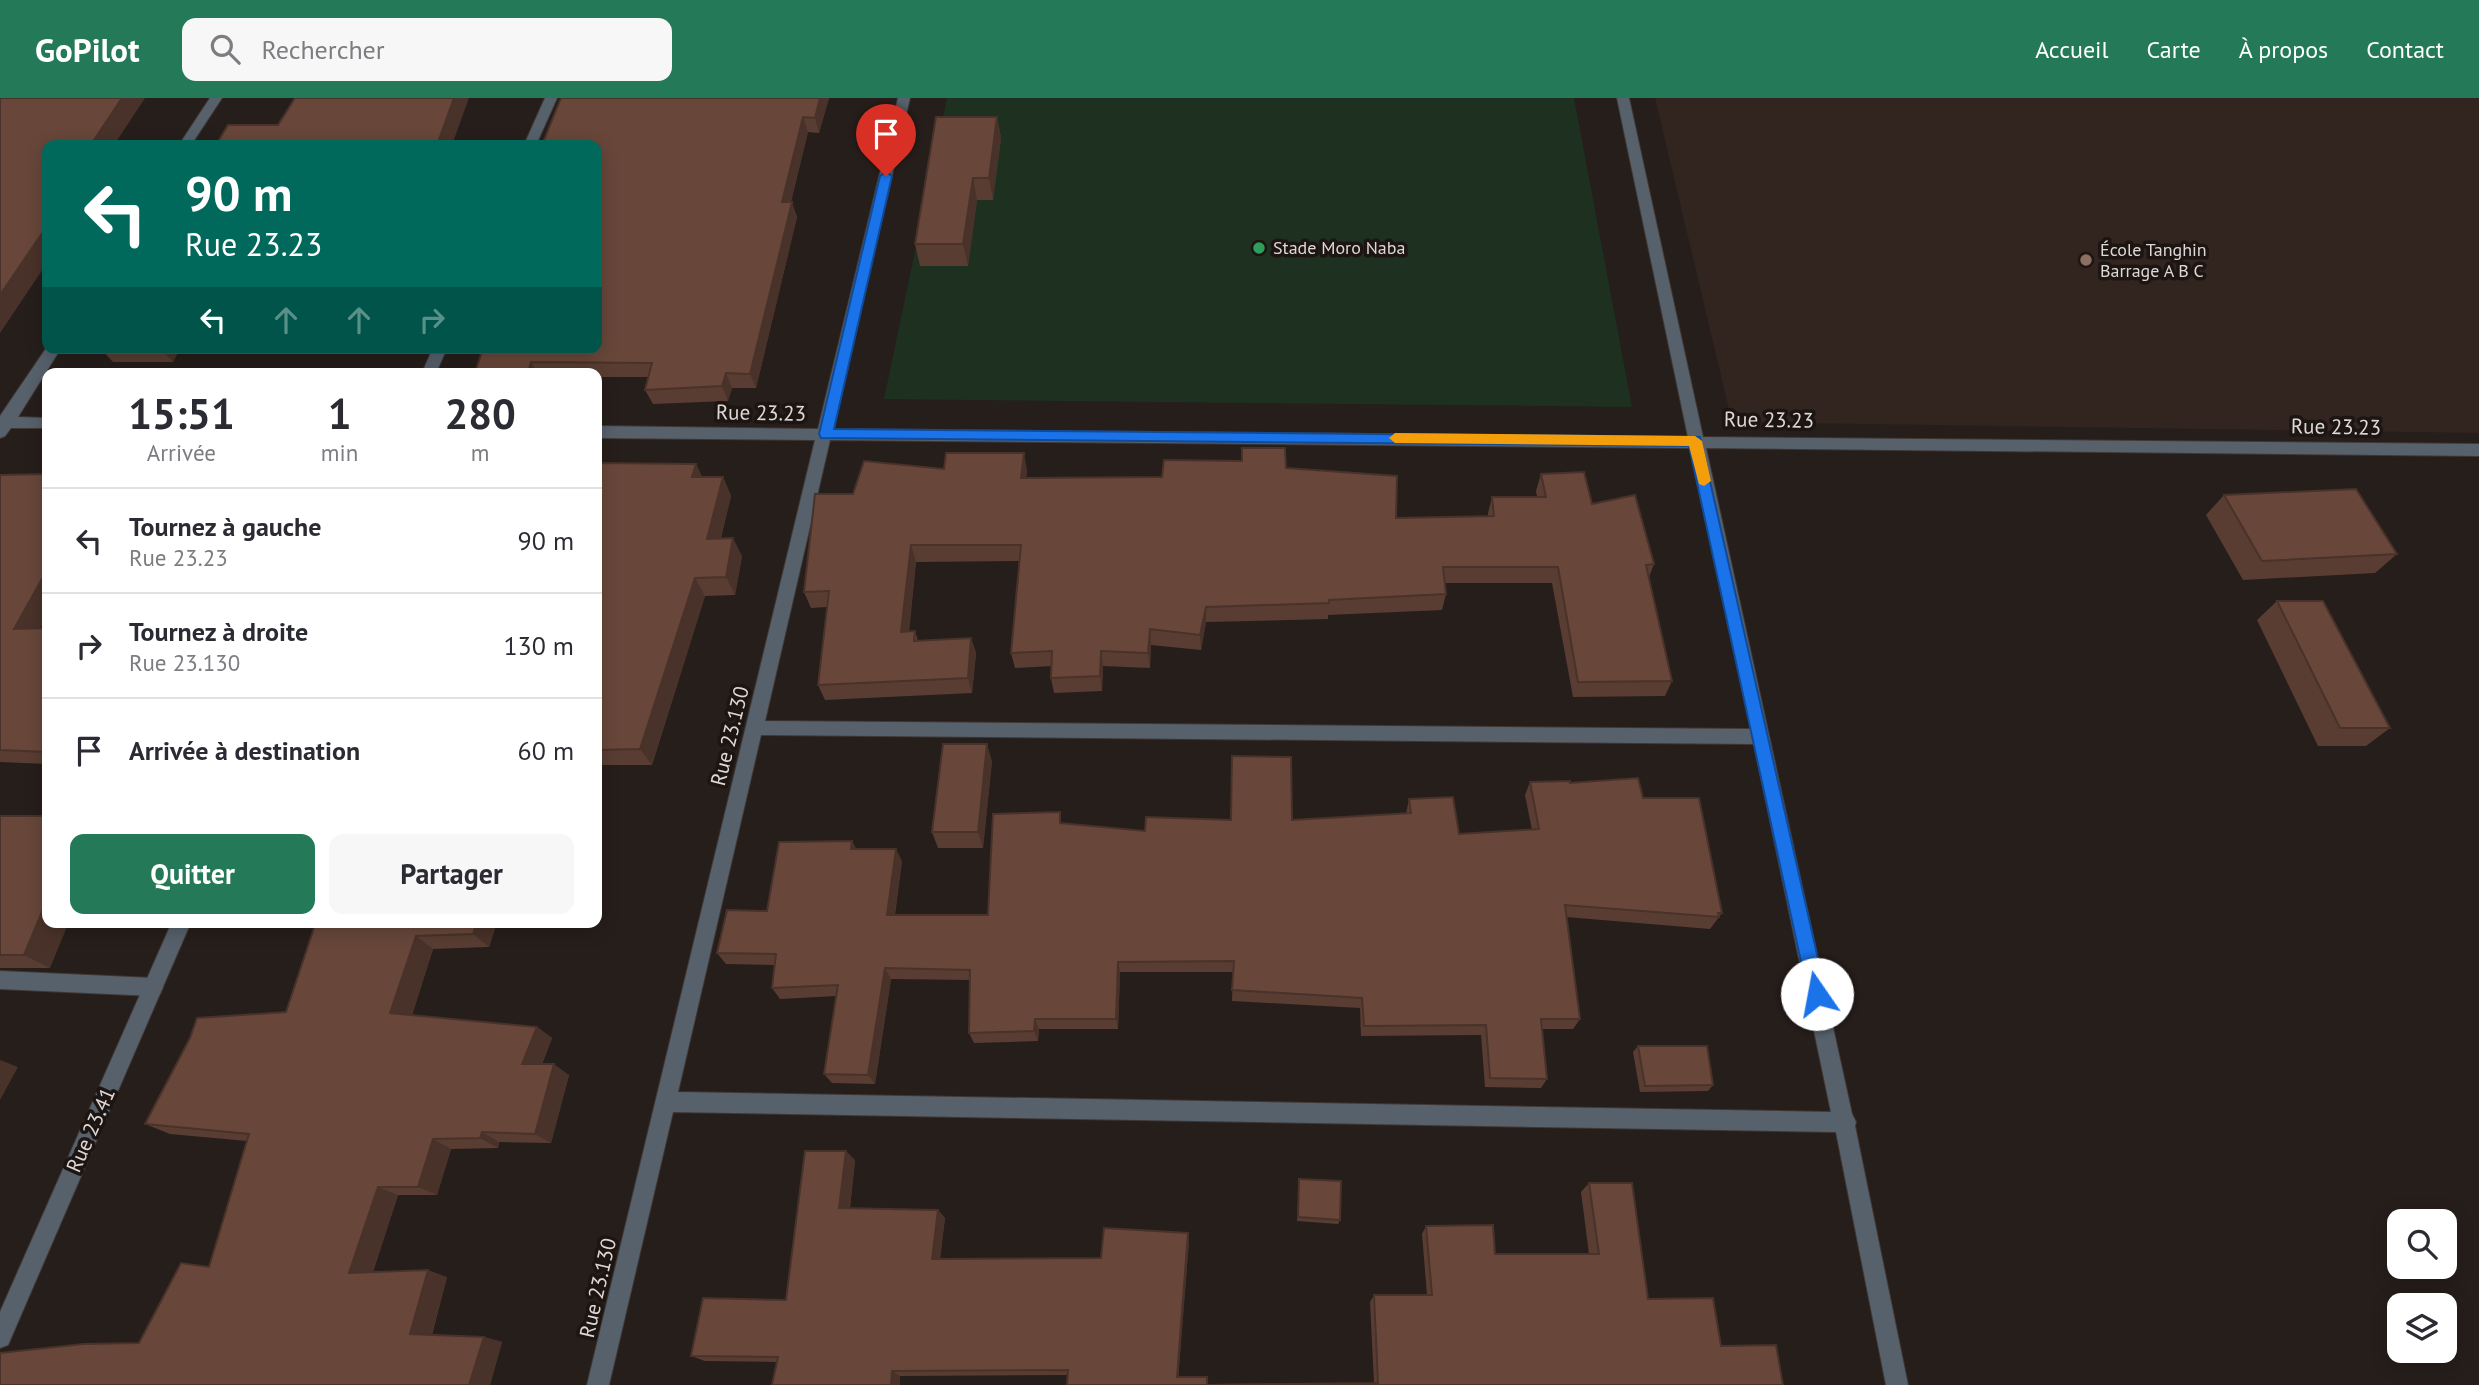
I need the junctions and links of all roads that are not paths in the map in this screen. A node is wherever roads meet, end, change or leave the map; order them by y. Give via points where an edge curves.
1 (216, 98) edge
2 (551, 98) edge
3 (904, 98) edge
4 (1623, 98) edge
5 (188, 140) edge
6 (532, 140) edge
7 (50, 354) edge
8 (42, 423) edge
9 (2, 426) edge
10 (602, 432) edge
11 (826, 434) junction
12 (1695, 441) junction
13 (2479, 450) edge
14 (755, 728) junction
15 (1760, 737) junction
16 (179, 928) edge
17 (0, 980) edge
18 (153, 987) junction
19 (664, 1102) junction
20 (1846, 1122) junction
21 (0, 1337) edge
22 (598, 1385) edge
23 (1897, 1385) edge

1 - 5 street
2 - 6 street
3 - 11 street, Rue 23.130
4 - 12 street
7 - 9 street
8 - 9 street
10 - 11 street, Rue 23.23
11 - 12 street, Rue 23.23
11 - 14 street, Rue 23.130
12 - 13 street, Rue 23.23
12 - 15 street
14 - 15 street
14 - 19 street, Rue 23.130
15 - 20 street
16 - 18 street, Rue 23.41
17 - 18 street
18 - 21 street, Rue 23.41
19 - 20 street
19 - 22 street, Rue 23.130
20 - 23 street

